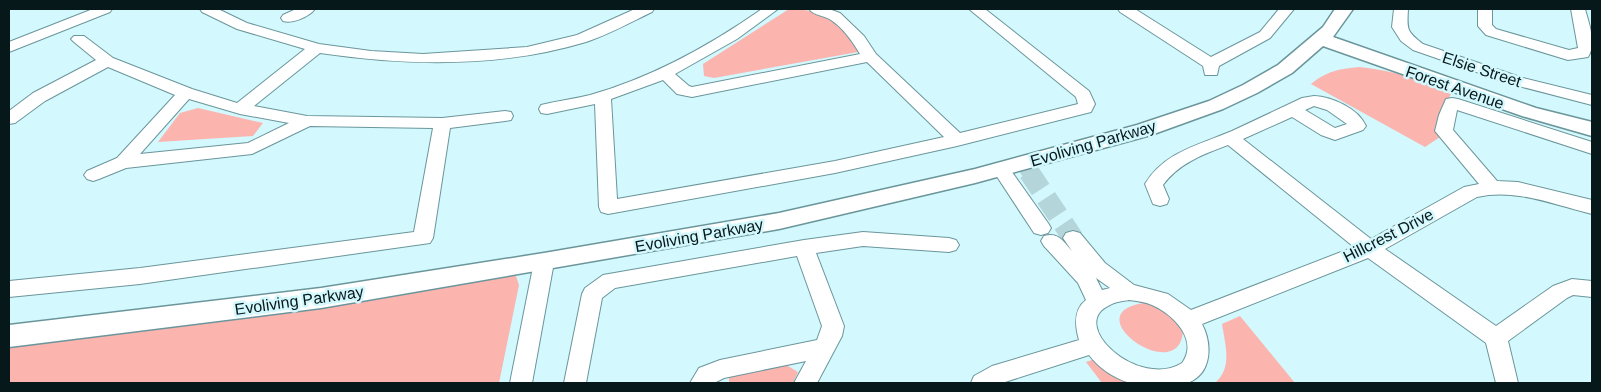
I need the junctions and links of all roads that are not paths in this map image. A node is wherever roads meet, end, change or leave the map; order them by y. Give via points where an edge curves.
1 (78, 9) edge
2 (105, 9) edge
3 (207, 9) edge
4 (308, 9) edge
5 (646, 9) edge
6 (771, 9) edge
7 (816, 9) edge
8 (976, 9) edge
9 (1125, 9) edge
10 (1287, 9) edge
11 (1344, 9) edge
12 (1401, 9) edge
13 (1485, 9) edge
14 (1578, 9) edge
15 (288, 18) dead end
16 (9, 35) edge
17 (1325, 35) junction
18 (79, 39) dead end
19 (311, 46) junction
20 (9, 47) edge
21 (870, 57) junction
22 (107, 61) junction
23 (665, 73) junction
24 (1459, 90) junction
25 (186, 93) junction
26 (603, 96) junction
27 (1592, 100) edge
28 (234, 108) junction
29 (547, 109) dead end
30 (1294, 110) dead end
31 (504, 116) dead end
32 (1592, 118) edge
33 (9, 119) edge
34 (308, 121) junction
35 (442, 123) junction
36 (1592, 129) edge
37 (1230, 138) junction
38 (957, 140) junction
39 (1592, 148) edge
40 (123, 162) junction
41 (1001, 169) junction
42 (94, 174) dead end
43 (1492, 187) junction
44 (1160, 199) dead end
45 (1592, 207) edge
46 (1073, 238) tunnel mouth
47 (949, 245) dead end
48 (804, 247) junction
49 (1370, 248) junction
50 (544, 262) junction
51 (9, 289) edge
52 (1592, 289) edge
53 (1129, 292) junction
54 (1097, 300) junction
55 (1188, 320) junction
56 (9, 336) edge
57 (1496, 338) junction
58 (1092, 345) junction
59 (823, 348) junction
60 (521, 383) edge
61 (574, 383) edge
62 (701, 383) edge
63 (805, 383) edge
64 (982, 383) edge
65 (1507, 383) edge

1 - 16 street
2 - 20 street
3 - 19 street via 242,26
4 - 15 street
5 - 19 street via 582,38 527,52 423,59 371,56
6 - 23 street via 733,37
7 - 21 street via 835,16 859,39
8 - 38 street via 1083,95 1087,104 1085,108
9 - 10 street via 1211,68 1265,35
11 - 17 street, Evoliving Parkway
12 - 27 street, Elsie Street via 1398,27 1418,48 1517,81
13 - 14 street via 1485,26 1491,32 1568,56 1582,54 1586,48
17 - 24 street, Forest Avenue
17 - 41 street, Evoliving Parkway via 1277,74 1216,105 1144,130
18 - 22 street
19 - 28 street
21 - 23 street via 692,92 683,90
21 - 38 street
22 - 25 street
22 - 33 street via 39,97
23 - 26 street
24 - 32 street, Forest Avenue
24 - 36 street, Forest Avenue
24 - 39 street
24 - 43 street via 1444,131
25 - 28 street
25 - 40 street
26 - 29 street
26 - 38 street via 608,207 835,167
28 - 34 street
30 - 37 street
31 - 35 street
34 - 35 street
34 - 40 street via 252,148
35 - 51 street via 422,238 140,276
37 - 44 street via 1186,155 1162,172 1154,184
37 - 49 street
40 - 42 street
41 - 50 street, Evoliving Parkway via 780,221
41 - 54 street via 1046,235 1086,278
43 - 45 street, Hillcrest Drive via 1518,188
43 - 49 street, Hillcrest Drive via 1471,192
46 - 53 street via 1098,268
47 - 48 street via 864,239
48 - 59 street via 832,326
48 - 61 street via 610,281 592,294
49 - 55 street, Hillcrest Drive
49 - 57 street
50 - 56 street, Evoliving Parkway via 321,298
50 - 60 street
52 - 57 street via 1572,287 1560,292
53 - 54 street
53 - 55 street via 1168,303
54 - 58 street via 1086,316 1085,325
55 - 58 street via 1199,341 1196,362 1190,370 1168,380 1138,378 1124,372 1100,356
57 - 65 street
58 - 64 street via 1000,373
59 - 62 street via 720,369
59 - 63 street

